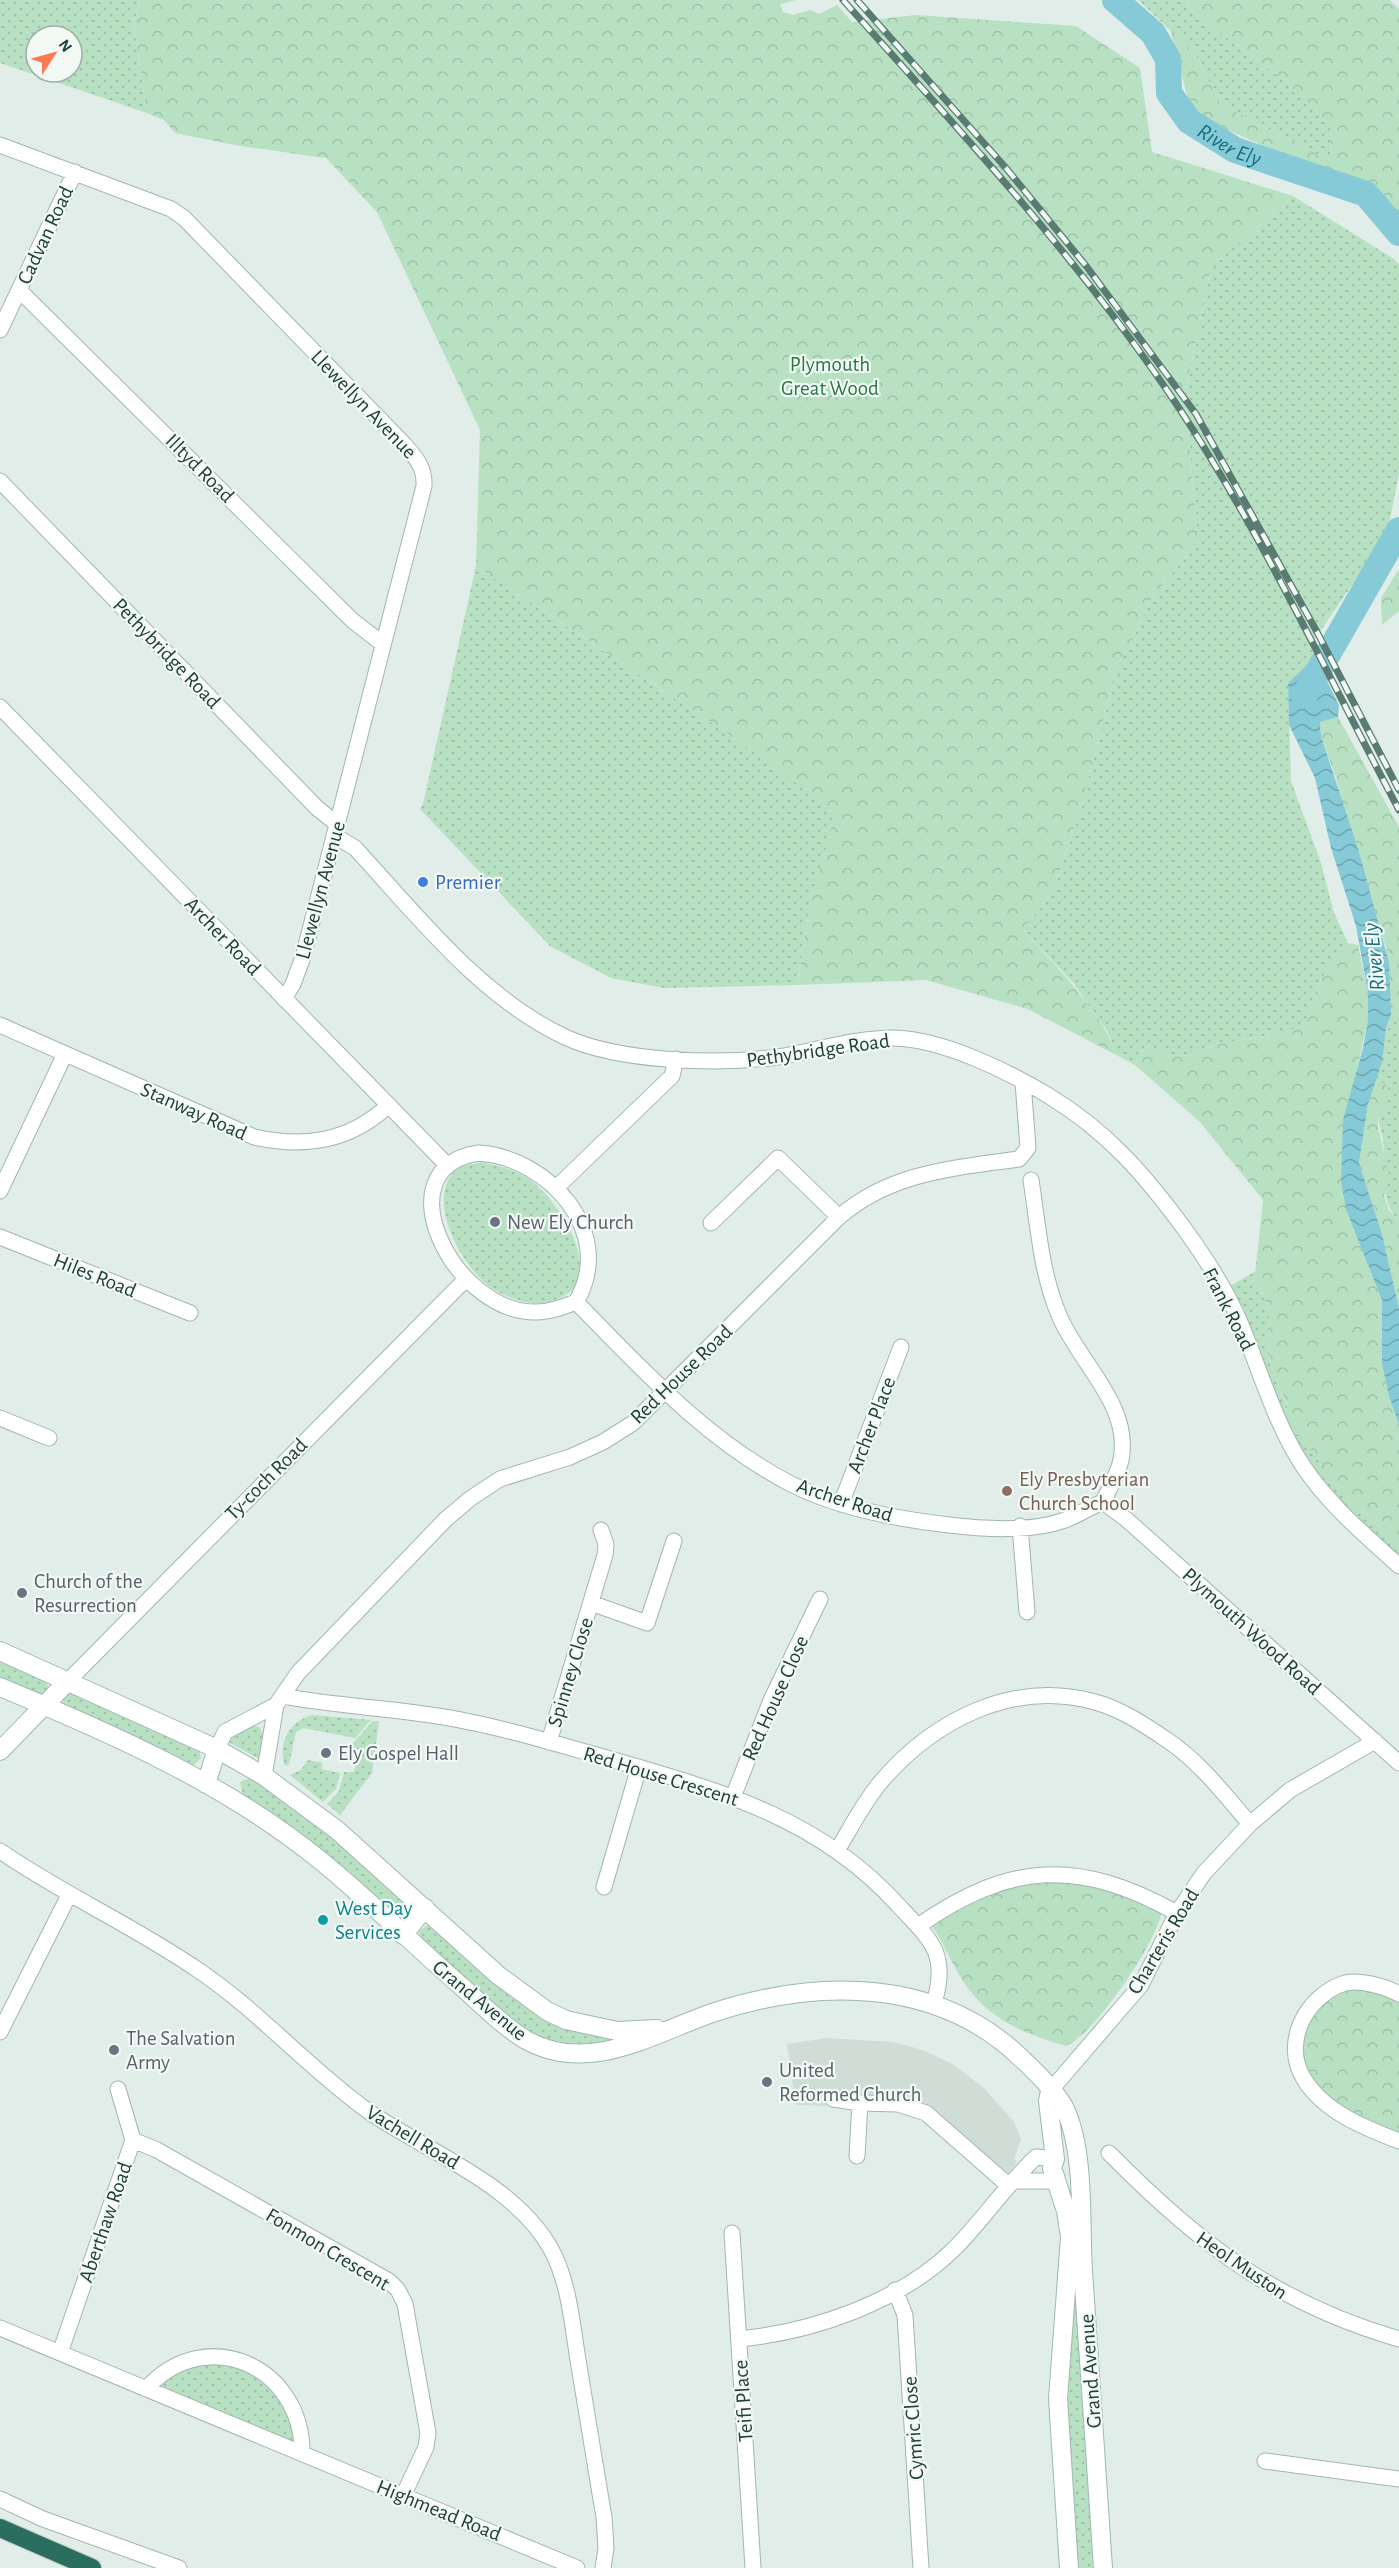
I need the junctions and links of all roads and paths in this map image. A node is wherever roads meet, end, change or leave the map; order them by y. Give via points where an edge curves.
1 (0, 145) edge
2 (75, 172) junction
3 (19, 290) junction
4 (0, 330) edge
5 (0, 481) edge
6 (383, 644) junction
7 (0, 707) edge
8 (335, 829) junction
9 (284, 999) junction
10 (0, 1025) edge
11 (65, 1054) junction
12 (676, 1059) junction
13 (1023, 1082) junction
14 (389, 1105) junction
15 (447, 1165) junction
16 (1031, 1180) dead end
17 (557, 1187) junction
18 (0, 1191) edge
19 (839, 1217) junction
20 (711, 1223) dead end
21 (0, 1237) edge
22 (465, 1280) junction
23 (576, 1302) junction
24 (190, 1313) dead end
25 (901, 1347) dead end
26 (664, 1391) junction
27 (0, 1418) edge
28 (49, 1438) dead end
29 (1103, 1502) junction
30 (841, 1503) junction
31 (1020, 1526) junction
32 (601, 1530) dead end
33 (674, 1541) dead end
34 (1399, 1566) edge
35 (820, 1599) dead end
36 (591, 1603) junction
37 (1027, 1612) dead end
38 (0, 1651) edge
39 (69, 1680) junction
40 (0, 1687) edge
41 (279, 1700) junction
42 (44, 1706) junction
43 (1375, 1741) junction
44 (549, 1742) junction
45 (217, 1749) junction
46 (0, 1751) edge
47 (1399, 1763) edge
48 (639, 1767) junction
49 (264, 1776) junction
50 (206, 1784) junction
51 (733, 1797) junction
52 (1250, 1824) junction
53 (838, 1849) junction
54 (0, 1851) edge
55 (604, 1887) dead end
56 (69, 1895) junction
57 (425, 1908) junction
58 (1177, 1913) junction
59 (918, 1926) junction
60 (402, 1935) junction
61 (1399, 1994) edge
62 (934, 2003) junction
63 (668, 2029) junction
64 (0, 2032) edge
65 (118, 2090) dead end
66 (1050, 2091) junction
67 (833, 2098) dead end
68 (860, 2103) junction
69 (133, 2140) junction
70 (1399, 2141) edge
71 (1109, 2153) dead end
72 (857, 2156) dead end
73 (1077, 2165) junction
74 (1056, 2168) junction
75 (1011, 2183) junction
76 (732, 2234) dead end
77 (895, 2290) junction
78 (0, 2328) edge
79 (739, 2339) junction
80 (1399, 2339) edge
81 (60, 2353) junction
82 (146, 2389) junction
83 (302, 2453) junction
84 (1265, 2461) dead end
85 (1399, 2479) edge
86 (403, 2496) junction
87 (0, 2499) edge
88 (0, 2528) edge
89 (92, 2568) edge
90 (179, 2568) edge
91 (577, 2568) edge
92 (603, 2568) edge
93 (753, 2568) edge
94 (921, 2568) edge
95 (1069, 2568) edge
96 (1103, 2568) edge

1 - 2 street, Llewellyn Avenue
2 - 3 street, Cadvan Road
2 - 6 street, Llewellyn Avenue via 171,209 184,218 419,460 424,486
3 - 4 street, Cadvan Road
3 - 6 street, Illtyd Road via 353,621
5 - 8 street, Pethybridge Road
6 - 8 street, Llewellyn Avenue
7 - 9 street, Archer Road
8 - 9 street, Llewellyn Avenue via 303,957
8 - 12 street, Pethybridge Road via 474,973 542,1025 592,1046
9 - 14 street, Archer Road
10 - 11 street, Stanway Road
11 - 14 street, Stanway Road via 254,1137 278,1143 326,1141 362,1126
11 - 18 street
12 - 13 street, Pethybridge Road via 733,1061 896,1038 948,1050
12 - 17 street via 672,1076
13 - 19 street, Red House Road via 1028,1148 1019,1159 911,1177 866,1196
13 - 34 street, Frank Road via 1082,1117 1148,1178 1227,1294 1301,1464 1330,1502
14 - 15 street, Archer Road
15 - 17 street via 465,1155 497,1154 531,1168
15 - 22 street via 436,1180 433,1216 446,1253
16 - 29 street via 1046,1279 1059,1316 1116,1410 1121,1429 1121,1461
17 - 23 street via 583,1229 588,1246 588,1276
19 - 20 street via 778,1158
19 - 26 street, Red House Road
21 - 24 street, Hiles Road
22 - 23 street via 508,1307 534,1312 556,1310
22 - 39 street, Ty-coch Road
23 - 26 street, Archer Road
25 - 30 street, Archer Place
26 - 30 street, Archer Road via 710,1431 766,1470
26 - 41 street, Red House Road via 633,1423 603,1442 500,1479 471,1498 332,1636
27 - 28 street
29 - 31 street, Archer Road via 1062,1521
29 - 43 street, Plymouth Wood Road via 1126,1518
30 - 31 street, Archer Road via 921,1522 972,1528
31 - 37 street
32 - 36 street, Spinney Close via 606,1544
33 - 36 street, Spinney Close via 647,1623
35 - 51 street, Red House Close via 772,1698
36 - 44 street, Spinney Close
38 - 39 street, Grand Avenue
39 - 42 street
39 - 45 street, Grand Avenue
40 - 42 street, Grand Avenue
41 - 44 street, Red House Crescent via 446,1718
41 - 45 street, Red House Road via 225,1732
41 - 49 street, Red House Road
42 - 46 street
42 - 50 street, Grand Avenue
43 - 47 street, Plymouth Wood Road
43 - 52 street, Charteris Road via 1290,1790
44 - 48 street, Red House Crescent
45 - 49 street, Grand Avenue
45 - 50 street
48 - 51 street, Red House Crescent
48 - 55 street
49 - 57 street, Grand Avenue via 336,1830
50 - 60 street, Grand Avenue via 254,1812 321,1860
51 - 53 street, Red House Crescent
52 - 53 street via 1192,1761 1120,1711 1072,1697 1031,1696 997,1702 956,1717 914,1747 877,1786
52 - 58 street, Charteris Road via 1204,1873
53 - 59 street, Red House Crescent via 877,1881
54 - 56 street, Vachell Road
56 - 64 street
56 - 92 street, Vachell Road via 200,1971 333,2084 392,2127 460,2165 516,2207 541,2234 560,2268 565,2287 604,2517
57 - 60 street
57 - 63 street, Grand Avenue via 498,1975 547,2011 566,2020 617,2031
58 - 59 street via 1116,1885 1074,1875 1043,1874 978,1889
58 - 66 street, Charteris Road via 1141,1985
59 - 62 street, Red House Crescent via 940,1962 941,1979
60 - 63 street, Grand Avenue via 527,2040 567,2055 618,2050
61 - 70 street via 1370,1984 1347,1983 1318,1996 1301,2020 1295,2057 1314,2092 1340,2113
62 - 63 street, Grand Avenue via 891,1993 813,1992 736,2006
62 - 66 street, Grand Avenue via 1000,2040 1027,2063
65 - 69 street, Aberthaw Road
66 - 73 street, Grand Avenue via 1060,2098 1069,2118
66 - 74 street, Grand Avenue
67 - 68 street
68 - 72 street
68 - 75 street via 898,2104 926,2113
69 - 81 street, Aberthaw Road
69 - 86 street, Fonmon Crescent via 187,2167 398,2290 405,2304 428,2433 426,2447
71 - 80 street, Heol Muston via 1154,2199 1249,2274 1322,2313
73 - 74 street via 1062,2153
73 - 74 street via 1067,2181
73 - 96 street, Grand Avenue
74 - 75 street via 1050,2181
74 - 75 street via 1036,2157
74 - 95 street, Grand Avenue via 1070,2237 1058,2399
75 - 77 street via 954,2249
76 - 79 street, Teifi Place
77 - 79 street via 862,2309 819,2324
77 - 94 street, Cymric Close via 905,2315
78 - 81 street, Highmead Road
79 - 93 street, Teifi Place
81 - 82 street, Highmead Road
82 - 83 street, Highmead Road
82 - 83 street via 170,2367 192,2359 213,2356 241,2361 264,2372 282,2390 296,2412
83 - 86 street, Highmead Road
84 - 85 street
86 - 91 street, Highmead Road
87 - 90 street via 43,2519
88 - 89 highway

